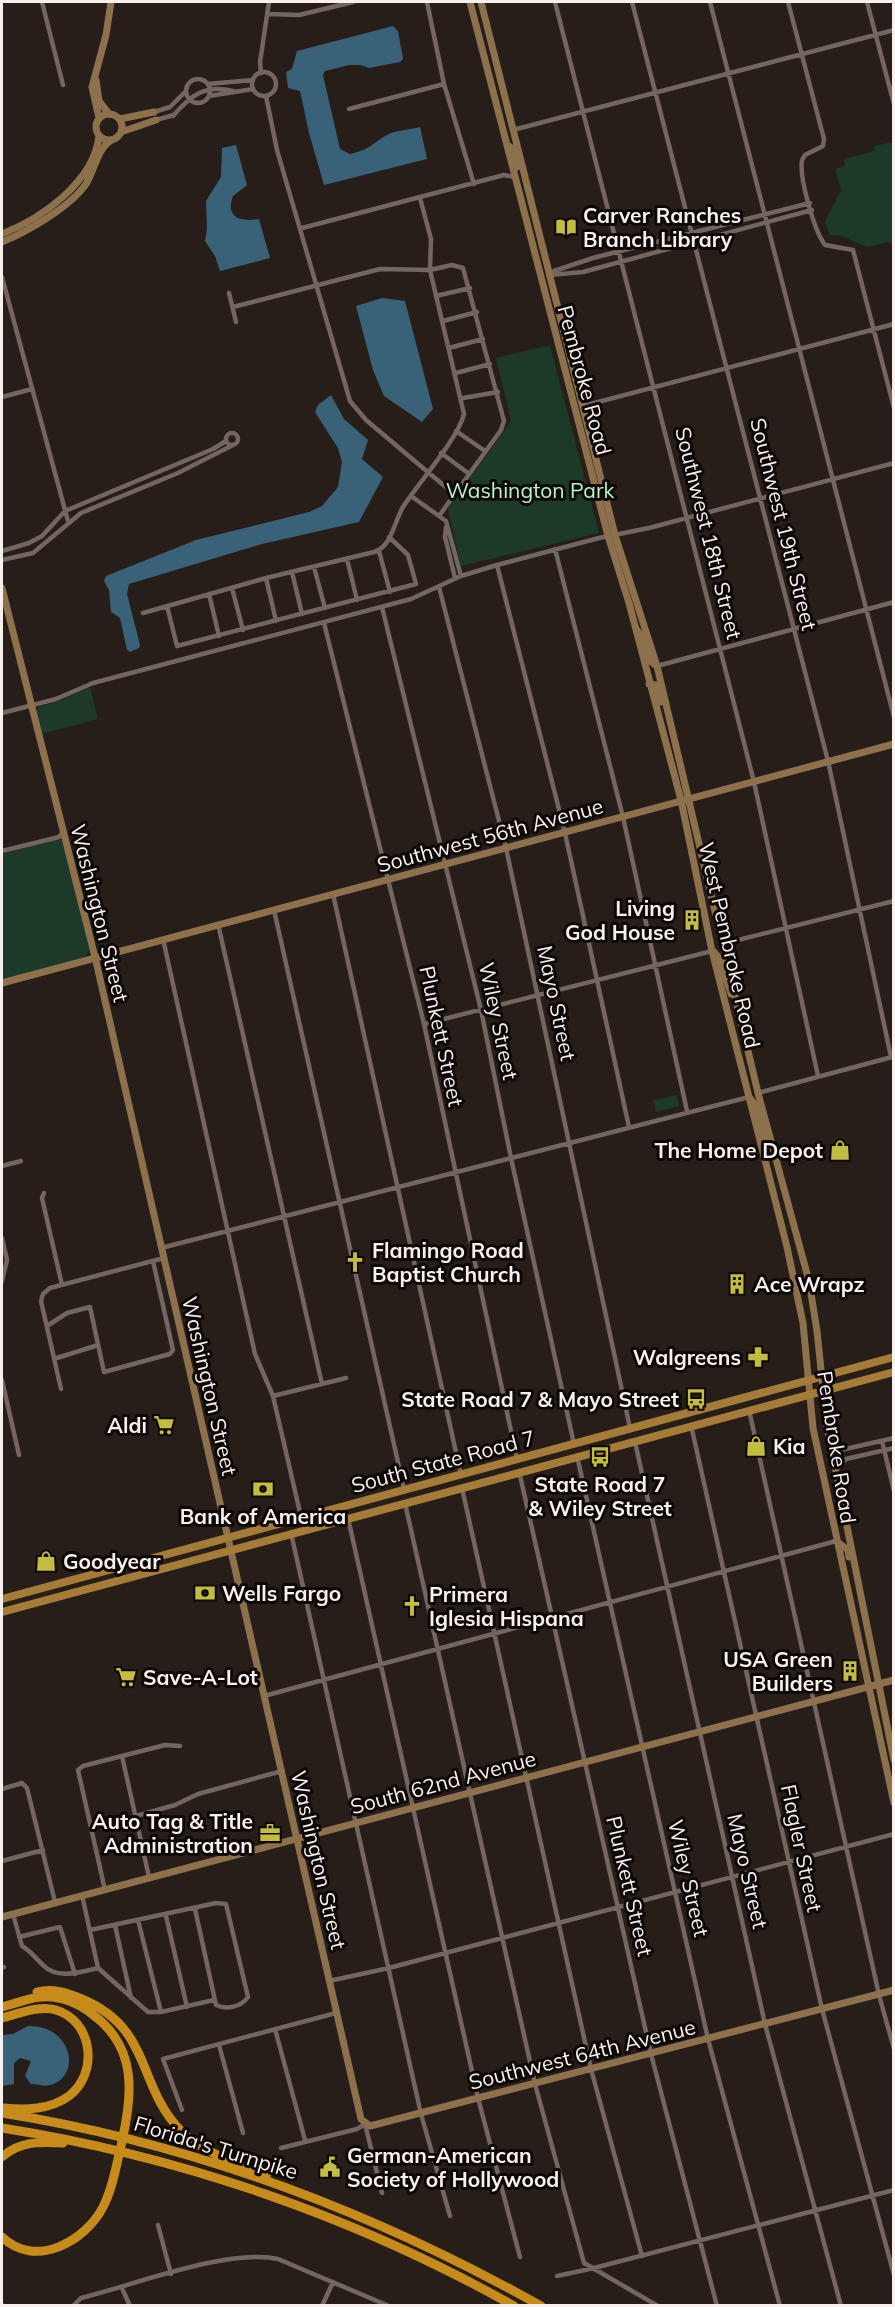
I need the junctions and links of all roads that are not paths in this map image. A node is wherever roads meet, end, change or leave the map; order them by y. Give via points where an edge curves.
1 (42, 2) edge
2 (111, 2) edge
3 (269, 2) edge
4 (353, 2) edge
5 (427, 2) edge
6 (470, 2) edge
7 (481, 2) edge
8 (555, 2) edge
9 (632, 2) edge
10 (710, 2) edge
11 (788, 2) edge
12 (867, 2) edge
13 (268, 14) junction
14 (894, 30) edge
15 (875, 35) junction
16 (803, 55) junction
17 (487, 66) junction
18 (261, 73) junction
19 (95, 74) junction
20 (729, 74) junction
21 (253, 80) junction
22 (444, 84) junction
23 (63, 85) dead end
24 (209, 87) junction
25 (253, 89) junction
26 (233, 91) junction
27 (185, 92) junction
28 (656, 93) junction
29 (209, 96) junction
30 (266, 96) junction
31 (190, 100) junction
32 (894, 104) edge
33 (349, 109) dead end
34 (154, 112) joint
35 (584, 112) junction
36 (109, 114) junction
37 (99, 118) junction
38 (120, 119) junction
39 (156, 120) joint
40 (513, 130) junction
41 (121, 132) junction
42 (99, 136) junction
43 (112, 140) junction
44 (507, 145) junction
45 (514, 177) junction
46 (474, 183) junction
47 (420, 198) junction
48 (810, 203) junction
49 (812, 210) junction
50 (533, 211) junction
51 (765, 215) junction
52 (767, 223) junction
53 (302, 228) junction
54 (2, 234) edge
55 (692, 234) junction
56 (2, 242) edge
57 (694, 242) junction
58 (619, 251) junction
59 (622, 261) junction
60 (429, 270) junction
61 (550, 275) junction
62 (2, 277) edge
63 (541, 279) junction
64 (317, 285) junction
65 (470, 288) junction
66 (230, 293) dead end
67 (436, 296) junction
68 (233, 307) junction
69 (477, 312) junction
70 (443, 321) junction
71 (237, 322) dead end
72 (894, 324) edge
73 (873, 330) junction
74 (483, 339) junction
75 (449, 348) junction
76 (800, 349) junction
77 (560, 352) junction
78 (490, 364) junction
79 (727, 369) junction
80 (456, 373) junction
81 (655, 388) junction
82 (32, 389) junction
83 (498, 392) junction
84 (2, 398) edge
85 (462, 398) junction
86 (583, 406) junction
87 (894, 408) edge
88 (576, 414) junction
89 (456, 431) junction
90 (226, 441) junction
91 (233, 445) junction
92 (484, 451) junction
93 (441, 453) junction
94 (596, 456) junction
95 (894, 464) edge
96 (426, 472) junction
97 (468, 473) junction
98 (834, 479) junction
99 (454, 494) junction
100 (411, 496) junction
101 (761, 499) junction
102 (65, 512) junction
103 (439, 516) junction
104 (688, 518) junction
105 (68, 521) junction
106 (612, 535) junction
107 (389, 537) junction
108 (555, 549) junction
109 (2, 550) edge
110 (379, 551) junction
111 (347, 559) junction
112 (2, 560) edge
113 (497, 565) junction
114 (314, 567) junction
115 (292, 572) junction
116 (458, 577) junction
117 (266, 578) junction
118 (439, 587) junction
119 (2, 588) edge
120 (232, 588) junction
121 (390, 592) junction
122 (209, 594) junction
123 (357, 600) junction
124 (894, 602) edge
125 (167, 606) junction
126 (382, 607) junction
127 (325, 608) junction
128 (865, 609) junction
129 (142, 613) dead end
130 (302, 614) junction
131 (276, 621) junction
132 (324, 623) junction
133 (635, 628) junction
134 (794, 628) junction
135 (243, 630) junction
136 (219, 636) junction
137 (721, 649) junction
138 (657, 666) junction
139 (650, 684) junction
140 (31, 705) junction
141 (2, 713) edge
142 (669, 717) junction
143 (894, 717) edge
144 (894, 744) edge
145 (828, 761) junction
146 (754, 782) junction
147 (685, 799) junction
148 (623, 817) junction
149 (63, 832) junction
150 (565, 833) junction
151 (506, 848) junction
152 (2, 851) edge
153 (447, 863) junction
154 (389, 879) junction
155 (333, 894) junction
156 (894, 901) edge
157 (703, 902) junction
158 (274, 910) junction
159 (860, 910) junction
160 (218, 924) junction
161 (787, 928) junction
162 (164, 939) junction
163 (722, 944) junction
164 (712, 951) junction
165 (95, 957) junction
166 (655, 964) junction
167 (597, 979) junction
168 (2, 983) edge
169 (538, 995) junction
170 (735, 1000) junction
171 (481, 1010) junction
172 (424, 1024) junction
173 (736, 1044) junction
174 (892, 1057) edge
175 (818, 1076) junction
176 (758, 1093) junction
177 (749, 1096) junction
178 (687, 1111) junction
179 (629, 1127) junction
180 (569, 1143) junction
181 (773, 1148) junction
182 (511, 1158) junction
183 (21, 1161) dead end
184 (2, 1166) edge
185 (455, 1173) junction
186 (397, 1188) junction
187 (44, 1193) dead end
188 (342, 1203) junction
189 (284, 1218) junction
190 (227, 1232) junction
191 (2, 1238) edge
192 (161, 1248) junction
193 (164, 1258) junction
194 (153, 1261) junction
195 (2, 1281) edge
196 (62, 1284) junction
197 (47, 1326) junction
198 (98, 1345) junction
199 (894, 1357) edge
200 (54, 1359) junction
201 (894, 1372) edge
202 (821, 1377) junction
203 (346, 1378) dead end
204 (2, 1380) edge
205 (808, 1380) junction
206 (322, 1384) junction
207 (61, 1389) dead end
208 (823, 1390) junction
209 (809, 1394) junction
210 (273, 1396) junction
211 (748, 1410) junction
212 (10, 1416) junction
213 (2, 1418) edge
214 (691, 1425) junction
215 (630, 1428) junction
216 (894, 1438) edge
217 (589, 1440) junction
218 (635, 1440) junction
219 (882, 1441) junction
220 (574, 1444) junction
221 (830, 1445) junction
222 (894, 1448) edge
223 (885, 1450) junction
224 (19, 1455) dead end
225 (577, 1455) junction
226 (517, 1460) junction
227 (561, 1460) junction
228 (519, 1471) junction
229 (836, 1471) junction
230 (462, 1476) junction
231 (418, 1488) junction
232 (462, 1488) junction
233 (405, 1491) junction
234 (894, 1491) edge
235 (405, 1503) junction
236 (387, 1508) junction
237 (301, 1517) junction
238 (348, 1518) junction
239 (291, 1533) junction
240 (228, 1538) junction
241 (836, 1541) junction
242 (231, 1549) junction
243 (781, 1555) junction
244 (723, 1571) junction
245 (82, 1577) junction
246 (667, 1586) junction
247 (73, 1592) junction
248 (62, 1595) junction
249 (2, 1599) edge
250 (610, 1601) junction
251 (863, 1608) junction
252 (2, 1612) edge
253 (552, 1617) junction
254 (494, 1633) junction
255 (438, 1648) junction
256 (381, 1664) junction
257 (324, 1678) junction
258 (894, 1680) edge
259 (877, 1684) junction
260 (869, 1687) junction
261 (264, 1695) junction
262 (814, 1701) junction
263 (757, 1716) junction
264 (699, 1731) junction
265 (180, 1746) dead end
266 (643, 1746) junction
267 (122, 1756) junction
268 (894, 1760) edge
269 (585, 1762) junction
270 (282, 1771) junction
271 (526, 1777) junction
272 (2, 1789) edge
273 (469, 1793) junction
274 (894, 1803) edge
275 (413, 1807) junction
276 (136, 1816) junction
277 (356, 1822) junction
278 (894, 1834) edge
279 (297, 1837) junction
280 (846, 1846) junction
281 (43, 1850) junction
282 (2, 1861) edge
283 (788, 1861) junction
284 (732, 1876) junction
285 (149, 1877) junction
286 (105, 1890) junction
287 (675, 1891) junction
288 (82, 1895) junction
289 (55, 1902) junction
290 (619, 1906) junction
291 (195, 1909) junction
292 (13, 1914) junction
293 (166, 1916) junction
294 (2, 1917) edge
295 (138, 1920) junction
296 (560, 1922) junction
297 (115, 1925) junction
298 (90, 1930) junction
299 (19, 1937) junction
300 (501, 1939) junction
301 (445, 1953) junction
302 (98, 1968) junction
303 (389, 1968) junction
304 (75, 1974) junction
305 (329, 1981) junction
306 (894, 1990) edge
307 (879, 1995) junction
308 (131, 1998) junction
309 (214, 2000) junction
310 (2, 2001) edge
311 (2, 2007) edge
312 (187, 2007) junction
313 (822, 2009) junction
314 (2, 2012) edge
315 (161, 2012) junction
316 (336, 2013) junction
317 (2, 2018) edge
318 (765, 2024) junction
319 (275, 2030) junction
320 (708, 2039) junction
321 (219, 2045) junction
322 (894, 2049) edge
323 (651, 2054) junction
324 (591, 2069) junction
325 (535, 2084) junction
326 (478, 2098) junction
327 (2, 2108) edge
328 (182, 2110) dead end
329 (2, 2113) edge
330 (421, 2114) junction
331 (125, 2116) junction
332 (365, 2124) junction
333 (2, 2128) edge
334 (243, 2133) dead end
335 (305, 2140) junction
336 (89, 2145) junction
337 (281, 2148) dead end
338 (2, 2157) edge
339 (894, 2190) edge
340 (301, 2192) junction
341 (382, 2193) dead end
342 (872, 2196) junction
343 (815, 2211) junction
344 (450, 2216) dead end
345 (158, 2225) dead end
346 (759, 2226) junction
347 (2, 2235) edge
348 (700, 2241) junction
349 (642, 2256) junction
350 (520, 2257) dead end
351 (594, 2268) junction
352 (171, 2274) junction
353 (894, 2275) edge
354 (557, 2276) dead end
355 (333, 2282) junction
356 (122, 2288) junction
357 (73, 2306) edge
358 (130, 2306) edge
359 (322, 2306) edge
360 (389, 2306) edge
361 (514, 2306) edge
362 (541, 2306) edge
363 (658, 2306) edge
364 (717, 2306) edge
365 (780, 2306) edge
366 (841, 2306) edge

1 - 23 street
2 - 19 street
3 - 13 street
4 - 13 street via 299,15
5 - 22 street
6 - 17 street, Pembroke Road
7 - 40 street, Pembroke Road
8 - 35 street, Southwest 18th Street
9 - 28 street, Southwest 19th Street
10 - 20 street
11 - 16 street
12 - 15 street
13 - 18 street
14 - 15 street
15 - 16 street
15 - 32 street
16 - 20 street
16 - 48 street via 824,139 823,146 802,160
17 - 40 street via 506,124
17 - 44 street, Pembroke Road
18 - 21 street
18 - 30 street via 272,75 276,82 273,93
19 - 36 street via 99,101
19 - 37 street via 92,98
20 - 28 street
20 - 51 street
21 - 24 street
21 - 25 street
22 - 33 street
22 - 46 street
24 - 26 street
24 - 27 street via 202,79 194,79
24 - 29 street
24 - 31 street
25 - 26 street
25 - 30 street
26 - 29 street
27 - 31 street
27 - 34 street via 170,106
28 - 35 street
28 - 55 street, Southwest 19th Street
29 - 31 street via 200,103
30 - 53 street via 277,150
31 - 39 street via 173,116
34 - 38 street
35 - 40 street
35 - 58 street, Southwest 18th Street
36 - 37 street
36 - 38 street
37 - 42 street
38 - 41 street
39 - 41 street
40 - 50 street, Pembroke Road
41 - 43 street
42 - 43 street
42 - 54 street via 80,180 34,216
43 - 56 street via 104,145 96,168 79,193
44 - 45 street, Pembroke Road
44 - 50 street via 513,149
45 - 46 street via 500,176
45 - 63 street, Pembroke Road
46 - 47 street
47 - 53 street
47 - 60 street via 431,239
48 - 49 street
48 - 51 street
49 - 52 street
49 - 73 street via 825,245 853,250
50 - 61 street, Pembroke Road
51 - 52 street
51 - 55 street
52 - 57 street
52 - 76 street
53 - 64 street
55 - 57 street, Southwest 19th Street
55 - 58 street
57 - 59 street
57 - 79 street, Southwest 19th Street
58 - 59 street, Southwest 18th Street
58 - 61 street
59 - 61 street via 583,272
59 - 81 street, Southwest 18th Street
60 - 64 street via 380,268
60 - 65 street via 460,266
60 - 67 street
61 - 63 street
61 - 86 street, Pembroke Road
62 - 82 street
63 - 77 street, Pembroke Road
64 - 68 street
64 - 96 street via 352,405
65 - 67 street
65 - 69 street
66 - 68 street
67 - 70 street
68 - 71 street
69 - 70 street
69 - 74 street
70 - 75 street
72 - 73 street
73 - 76 street
73 - 87 street
74 - 75 street
74 - 78 street
75 - 80 street
76 - 79 street
76 - 98 street
77 - 86 street
77 - 88 street, Pembroke Road
78 - 80 street
78 - 83 street
79 - 81 street
79 - 101 street, Southwest 19th Street
80 - 85 street
81 - 86 street
81 - 104 street, Southwest 18th Street
82 - 84 street
82 - 102 street
83 - 85 street
83 - 92 street via 504,425
85 - 89 street via 464,414
86 - 94 street, Pembroke Road
88 - 94 street
88 - 106 street, Pembroke Road
89 - 92 street
89 - 93 street
90 - 91 street
90 - 91 street via 226,435 234,433 238,440
90 - 102 street
91 - 105 street
92 - 97 street
93 - 96 street
93 - 97 street
94 - 106 street, Pembroke Road
95 - 98 street
96 - 99 street
96 - 100 street
97 - 99 street
98 - 101 street
98 - 128 street
99 - 103 street
100 - 103 street
100 - 107 street
101 - 104 street
101 - 134 street, Southwest 19th Street
102 - 105 street
102 - 109 street via 42,536
103 - 116 street via 446,521 445,537
104 - 106 street
104 - 137 street, Southwest 18th Street
105 - 112 street via 33,552
106 - 108 street
106 - 133 street, Pembroke Road
106 - 138 street, Pembroke Road
107 - 110 street
107 - 121 street via 408,555 416,584
108 - 113 street
108 - 148 street
110 - 111 street
110 - 121 street
111 - 114 street
111 - 123 street
113 - 116 street
113 - 150 street
114 - 115 street
114 - 127 street
115 - 117 street
115 - 130 street
116 - 118 street
117 - 120 street
117 - 131 street
118 - 126 street
118 - 151 street, Mayo Street
119 - 140 street, Washington Street
120 - 122 street
120 - 135 street
121 - 123 street
122 - 125 street
122 - 136 street
123 - 127 street
124 - 128 street
125 - 129 street
125 - 136 street via 177,646
126 - 132 street
126 - 153 street, Wiley Street
127 - 130 street
128 - 134 street
128 - 143 street
130 - 131 street
131 - 135 street
132 - 140 street via 93,683
132 - 154 street, Plunkett Street
133 - 138 street via 642,636 649,661
133 - 139 street, Pembroke Road
134 - 137 street
134 - 145 street, Southwest 19th Street
135 - 136 street
137 - 138 street
137 - 146 street, Southwest 18th Street
138 - 142 street, Pembroke Road
139 - 142 street via 656,685 663,711
139 - 147 street, Pembroke Road
140 - 141 street
140 - 149 street, Washington Street
142 - 147 street, Pembroke Road
144 - 145 street, Southwest 56th Avenue
145 - 146 street, Southwest 56th Avenue
145 - 159 street, Southwest 19th Street
146 - 147 street, Southwest 56th Avenue
146 - 161 street, Southwest 18th Street
147 - 148 street, Southwest 56th Avenue
147 - 157 street, West Pembroke Road
147 - 163 street, West Pembroke Road
148 - 150 street, Southwest 56th Avenue
148 - 166 street
149 - 152 street via 59,837
149 - 165 street, Washington Street
150 - 151 street, Southwest 56th Avenue
150 - 167 street
151 - 153 street, Southwest 56th Avenue
151 - 169 street, Mayo Street
153 - 154 street, Southwest 56th Avenue
153 - 171 street, Wiley Street
154 - 155 street, Southwest 56th Avenue
154 - 172 street, Plunkett Street
155 - 158 street, Southwest 56th Avenue
155 - 186 street
156 - 159 street
157 - 163 street via 713,935
157 - 164 street, West Pembroke Road
158 - 160 street, Southwest 56th Avenue
158 - 188 street
159 - 161 street
159 - 174 street, Southwest 19th Street
160 - 162 street, Southwest 56th Avenue
160 - 189 street
161 - 163 street
161 - 175 street, Southwest 18th Street
162 - 165 street, Southwest 56th Avenue
162 - 190 street
163 - 170 street, West Pembroke Road
164 - 166 street
164 - 170 street via 720,959
164 - 173 street, West Pembroke Road
165 - 168 street, Southwest 56th Avenue
165 - 192 street, Washington Street
166 - 167 street
166 - 178 street
167 - 169 street
167 - 179 street
169 - 171 street
169 - 180 street, Mayo Street
170 - 176 street, West Pembroke Road
171 - 172 street
171 - 182 street, Wiley Street
172 - 185 street, Plunkett Street
173 - 176 street via 750,1085
173 - 177 street, West Pembroke Road
174 - 175 street
175 - 176 street
176 - 181 street, Pembroke Road
177 - 178 street
177 - 181 street
177 - 205 street, Pembroke Road via 797,1294
178 - 179 street
179 - 180 street
180 - 182 street
180 - 215 street, Mayo Street
181 - 202 street, Pembroke Road via 809,1281
182 - 185 street
182 - 220 street, Wiley Street
183 - 184 street
185 - 186 street
185 - 226 street, Plunkett Street
186 - 188 street
186 - 230 street
187 - 196 street
188 - 189 street
188 - 233 street
189 - 190 street
189 - 206 street
190 - 192 street
190 - 210 street via 255,1354
191 - 195 street via 7,1260
192 - 193 street, Washington Street
193 - 194 street
193 - 240 street, Washington Street
194 - 196 street
194 - 198 street via 173,1350 165,1356 104,1372
196 - 197 street via 43,1294
197 - 198 street via 67,1313 90,1307
197 - 200 street
198 - 200 street
199 - 202 main road, South State Road 7
200 - 207 street
201 - 208 main road, South State Road 7
202 - 205 main road, South State Road 7
202 - 208 street, Pembroke Road
203 - 206 street
204 - 212 street
205 - 209 street, Pembroke Road
205 - 215 main road, South State Road 7
206 - 210 street
208 - 209 main road, South State Road 7
208 - 221 street, Pembroke Road
209 - 211 main road, South State Road 7
209 - 241 street, Pembroke Road
210 - 237 street
211 - 214 main road, South State Road 7
211 - 243 street
212 - 213 street
212 - 224 street
214 - 218 main road, South State Road 7
214 - 244 street, Flagler Street
215 - 217 main road, South State Road 7
216 - 219 street
217 - 220 main road, South State Road 7
217 - 225 main road
218 - 225 main road, South State Road 7
218 - 246 street, Mayo Street
219 - 221 street via 841,1450
219 - 223 street
220 - 226 main road, South State Road 7
220 - 227 main road via 570,1454
221 - 229 street, Pembroke Road
222 - 223 street
223 - 229 street via 846,1459
223 - 234 street
225 - 227 main road, South State Road 7
225 - 250 street, Wiley Street
226 - 230 main road, South State Road 7
227 - 228 main road, South State Road 7
228 - 232 main road, South State Road 7
228 - 253 street, Plunkett Street
229 - 251 street, Pembroke Road
230 - 231 main road, South State Road 7
231 - 233 main road, South State Road 7
231 - 235 main road
232 - 235 main road, South State Road 7
232 - 254 street
233 - 236 main road
233 - 237 main road, South State Road 7
235 - 236 main road, South State Road 7
235 - 255 street
236 - 238 main road, South State Road 7
237 - 240 main road, South State Road 7
238 - 239 main road, South State Road 7
238 - 256 street
239 - 242 main road, South State Road 7
239 - 257 street
240 - 242 street, Washington Street
240 - 245 main road, South State Road 7
241 - 243 street
241 - 251 street via 848,1550
241 - 260 street, Pembroke Road
242 - 247 main road, South State Road 7
242 - 261 street, Washington Street
243 - 244 street
243 - 262 street
244 - 246 street
244 - 263 street, Flagler Street
245 - 247 main road
245 - 248 main road
245 - 249 main road, South State Road 7
246 - 250 street
246 - 264 street, Mayo Street
247 - 248 main road, South State Road 7
248 - 252 main road, South State Road 7
250 - 253 street
250 - 266 street, Wiley Street
251 - 259 street, Pembroke Road
253 - 254 street
253 - 269 street, Plunkett Street
254 - 255 street
254 - 271 street
255 - 256 street
255 - 273 street
256 - 257 street
256 - 275 street
257 - 261 street
257 - 277 street
258 - 259 street, South 62nd Avenue
259 - 260 street, South 62nd Avenue
259 - 268 street, Pembroke Road
260 - 262 street, South 62nd Avenue
260 - 274 street, Pembroke Road
261 - 270 street, Washington Street
262 - 263 street, South 62nd Avenue
262 - 280 street
263 - 264 street, South 62nd Avenue
263 - 283 street, Flagler Street
264 - 266 street, South 62nd Avenue
264 - 284 street, Mayo Street
265 - 267 street via 165,1745
266 - 269 street, South 62nd Avenue
266 - 287 street, Wiley Street
267 - 276 street
267 - 286 street via 78,1770
269 - 271 street, South 62nd Avenue
269 - 290 street, Plunkett Street
270 - 276 street
270 - 279 street, Washington Street
271 - 273 street, South 62nd Avenue
271 - 296 street
272 - 281 street via 25,1784
273 - 275 street, South 62nd Avenue
273 - 300 street
275 - 277 street, South 62nd Avenue
275 - 301 street
276 - 285 street
277 - 279 street, South 62nd Avenue
277 - 303 street
278 - 280 street
279 - 285 street, South 62nd Avenue
279 - 305 street, Washington Street
280 - 283 street
280 - 307 street
281 - 282 street
281 - 289 street
283 - 284 street
283 - 313 street, Flagler Street
284 - 287 street
284 - 318 street, Mayo Street
285 - 286 street, South 62nd Avenue
286 - 288 street, South 62nd Avenue
287 - 290 street
287 - 320 street, Wiley Street
288 - 289 street, South 62nd Avenue
288 - 298 street
289 - 292 street, South 62nd Avenue
290 - 296 street
290 - 323 street, Plunkett Street
291 - 293 street
291 - 309 street
291 - 309 street via 226,1904 248,1997 231,2007 219,2007
292 - 294 street, South 62nd Avenue
292 - 299 street
293 - 295 street
293 - 312 street
295 - 297 street
295 - 315 street
296 - 300 street
296 - 324 street
297 - 298 street
297 - 308 street
298 - 302 street
299 - 304 street via 22,1946 36,1954 43,1966 55,1973
299 - 304 street via 60,1927
300 - 301 street
300 - 325 street
301 - 303 street
301 - 326 street
302 - 304 street
302 - 308 street
303 - 305 street
303 - 330 street
305 - 316 street, Washington Street
306 - 307 street, Southwest 64th Avenue
307 - 313 street, Southwest 64th Avenue
307 - 322 street
308 - 315 street via 148,2012
309 - 312 street
310 - 340 highway via 56,1991 94,2004 134,2041 168,2117 182,2132 210,2151 282,2180
311 - 331 highway via 41,1997 56,1998 83,2007 98,2018 126,2061 131,2092
312 - 315 street
313 - 318 street, Southwest 64th Avenue
313 - 342 street, Flagler Street
314 - 331 highway via 54,2002 79,2010 92,2020 113,2045 122,2064
316 - 319 street
316 - 332 street, Washington Street
317 - 327 highway via 43,2008 56,2010 79,2025 85,2036 88,2061 79,2086 58,2102 31,2109
318 - 320 street, Southwest 64th Avenue
318 - 343 street, Mayo Street
319 - 321 street
319 - 335 street
320 - 323 street, Southwest 64th Avenue
320 - 346 street, Wiley Street
321 - 328 street via 163,2059
321 - 334 street
323 - 324 street, Southwest 64th Avenue
323 - 348 street, Plunkett Street
324 - 325 street, Southwest 64th Avenue
324 - 349 street
325 - 326 street, Southwest 64th Avenue
325 - 351 street via 584,2263
326 - 330 street, Southwest 64th Avenue
326 - 350 street
329 - 340 highway, Florida's Turnpike via 105,2133
330 - 332 street, Southwest 64th Avenue
330 - 344 street
331 - 347 highway via 98,2215 72,2241 36,2252 13,2245
332 - 335 street, Southwest 64th Avenue
332 - 341 street, Washington Street
333 - 336 highway, Florida's Turnpike
335 - 337 street, Southwest 64th Avenue
336 - 338 highway via 27,2143
336 - 361 highway, Florida's Turnpike via 166,2164 313,2211 430,2261
339 - 342 street
340 - 362 highway, Florida's Turnpike via 434,2249
342 - 343 street
342 - 353 street, Flagler Street
343 - 346 street
343 - 366 street, Mayo Street
345 - 352 street
346 - 348 street
346 - 365 street, Wiley Street
348 - 349 street
348 - 364 street, Plunkett Street
349 - 351 street
351 - 354 street
351 - 363 street
352 - 355 street via 260,2255
352 - 356 street
355 - 359 street
355 - 360 street
356 - 357 street via 81,2298
356 - 358 street

